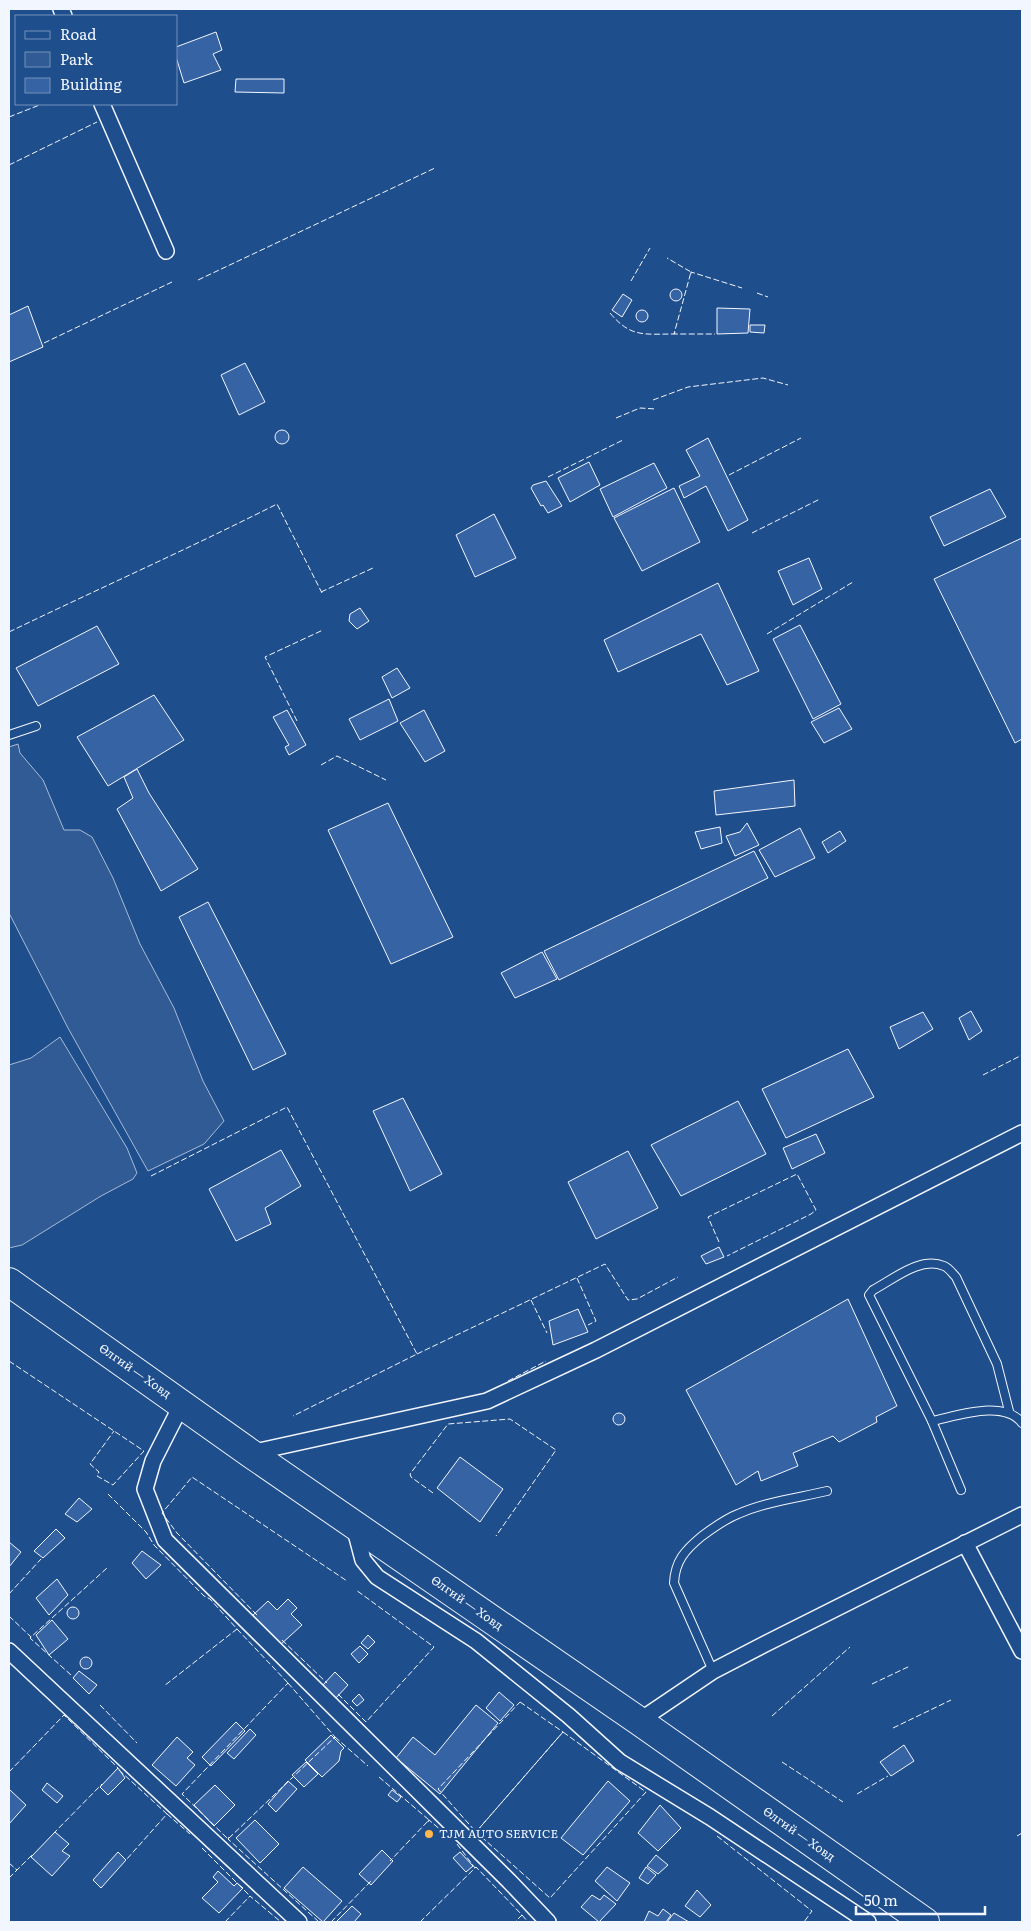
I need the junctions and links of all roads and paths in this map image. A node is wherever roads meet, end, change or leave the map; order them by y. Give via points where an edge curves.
1 (102, 105) edge
2 (166, 251) dead end
3 (36, 726) dead end
4 (9, 735) edge
5 (1022, 1133) edge
6 (9, 1282) edge
7 (182, 1404) junction
8 (1009, 1411) junction
9 (932, 1421) junction
10 (1022, 1423) edge
11 (250, 1453) junction
12 (961, 1490) dead end
13 (827, 1491) dead end
14 (1022, 1515) edge
15 (353, 1524) junction
16 (965, 1543) junction
17 (9, 1651) edge
18 (1022, 1651) edge
19 (713, 1672) junction
20 (638, 1721) junction
21 (299, 1922) edge
22 (548, 1922) edge
23 (868, 1922) edge
24 (926, 1922) edge

1 - 2 street
3 - 4 lane
5 - 11 street via 596,1350 487,1401
6 - 7 highway, Өлгий — Ховд
7 - 11 highway, Өлгий — Ховд
7 - 22 street via 152,1461 146,1489 165,1540
8 - 9 lane via 979,1411
8 - 9 lane via 998,1364 956,1277 946,1267 919,1264 869,1295
8 - 10 lane
9 - 12 lane
11 - 15 highway, Өлгий — Ховд
13 - 19 lane via 737,1514 684,1552 674,1583
14 - 16 street
15 - 20 highway, Өлгий — Ховд
15 - 23 street via 363,1560 377,1577 476,1641 620,1762 710,1817
16 - 18 street
16 - 19 street
17 - 21 street
19 - 20 street
20 - 24 highway, Өлгий — Ховд

